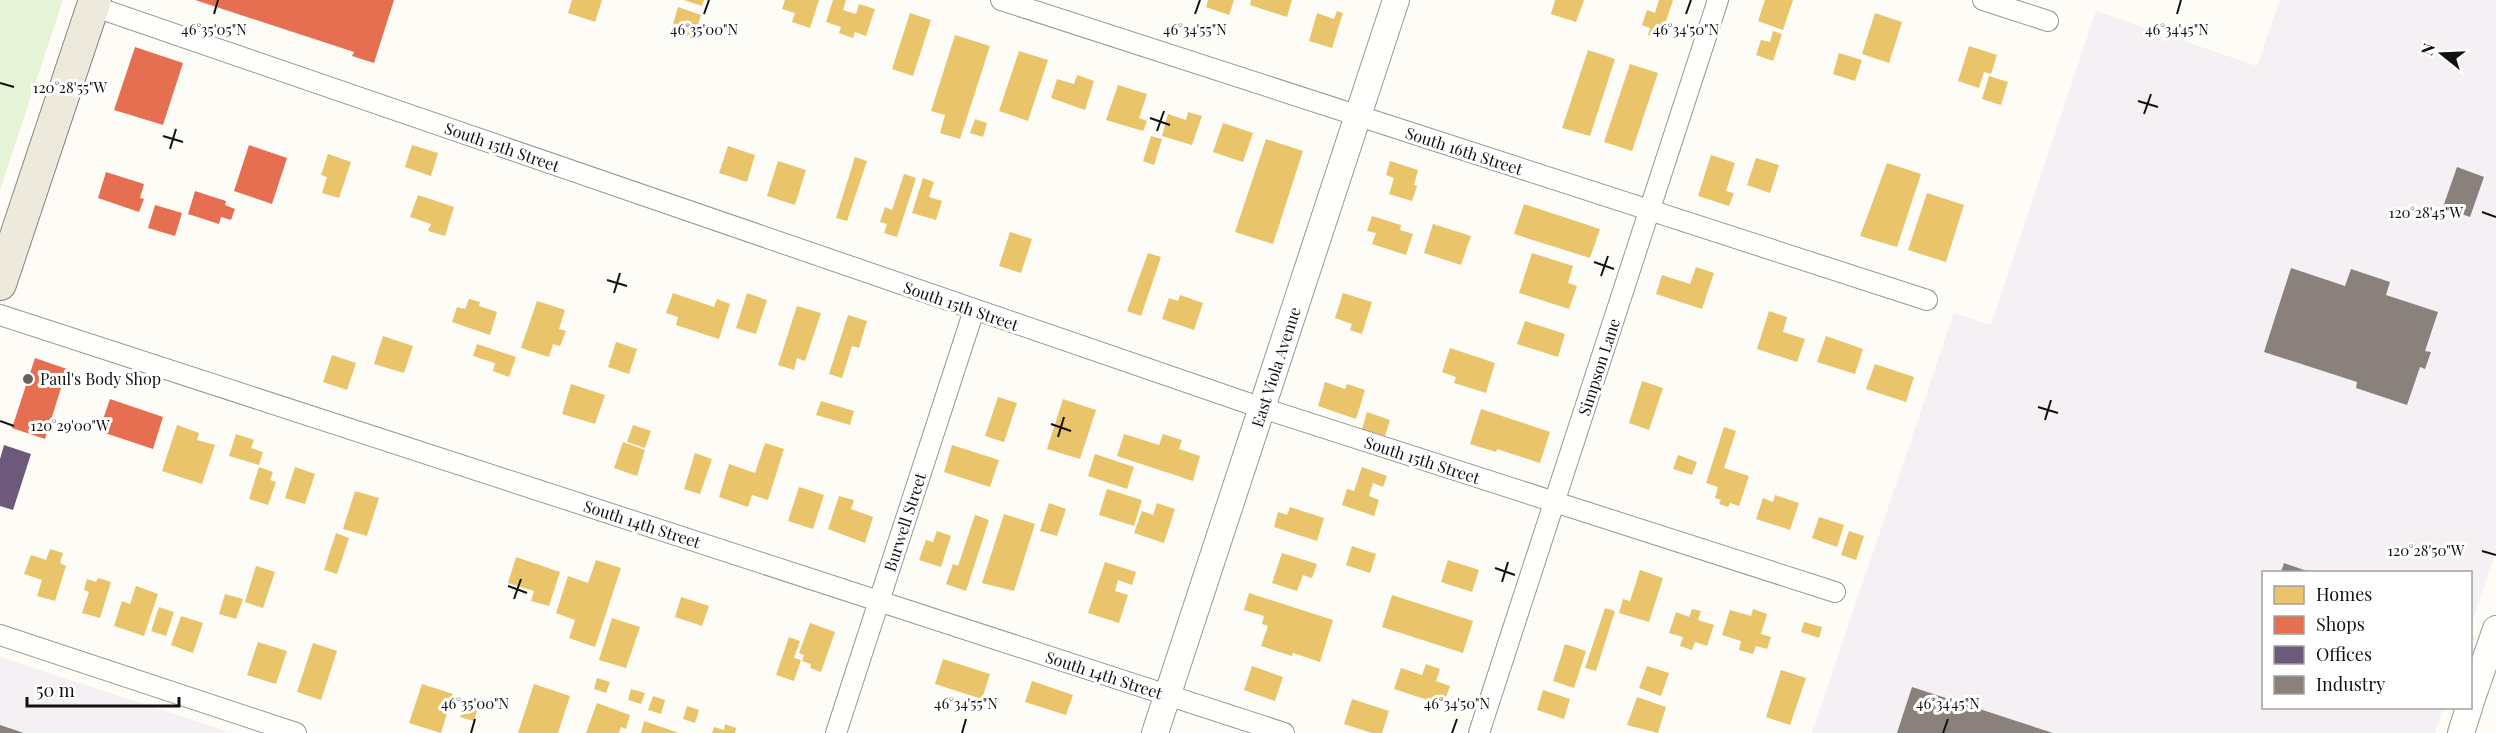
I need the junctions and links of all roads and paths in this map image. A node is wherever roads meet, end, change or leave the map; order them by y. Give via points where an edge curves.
1 (1001, 0) edge
2 (1396, 0) edge
3 (1718, 0) edge
4 (1983, 0) edge
5 (94, 3) edge
6 (2048, 21) dead end
7 (1358, 117) junction
8 (1650, 211) junction
9 (0, 284) edge
10 (1927, 300) dead end
11 (974, 310) junction
12 (0, 315) edge
13 (1262, 408) junction
14 (1554, 503) junction
15 (1834, 592) dead end
16 (879, 602) junction
17 (2496, 629) edge
18 (0, 635) edge
19 (1168, 695) junction
20 (2472, 700) edge
21 (2469, 709) edge
22 (296, 733) edge
23 (836, 733) edge
24 (1155, 733) edge
25 (1284, 733) edge
26 (1479, 733) edge
27 (2461, 733) edge

1 - 7 street, South 16th Street
2 - 7 street, East Viola Avenue
3 - 8 street, Simpson Lane
4 - 6 street
5 - 9 main road
5 - 11 street, South 15th Street
7 - 8 street, South 16th Street
7 - 13 street, East Viola Avenue
8 - 10 street, South 16th Street
8 - 14 street, Simpson Lane
11 - 13 street, South 15th Street
11 - 16 street, Burwell Street
12 - 16 street, South 14th Street
13 - 14 street, South 15th Street
13 - 19 street, East Viola Avenue
14 - 15 street, South 15th Street
14 - 26 street, Simpson Lane
16 - 19 street, South 14th Street
16 - 23 street, Burwell Street
17 - 20 street
18 - 22 street
19 - 24 street, East Viola Avenue
19 - 25 street, South 14th Street
21 - 27 street

